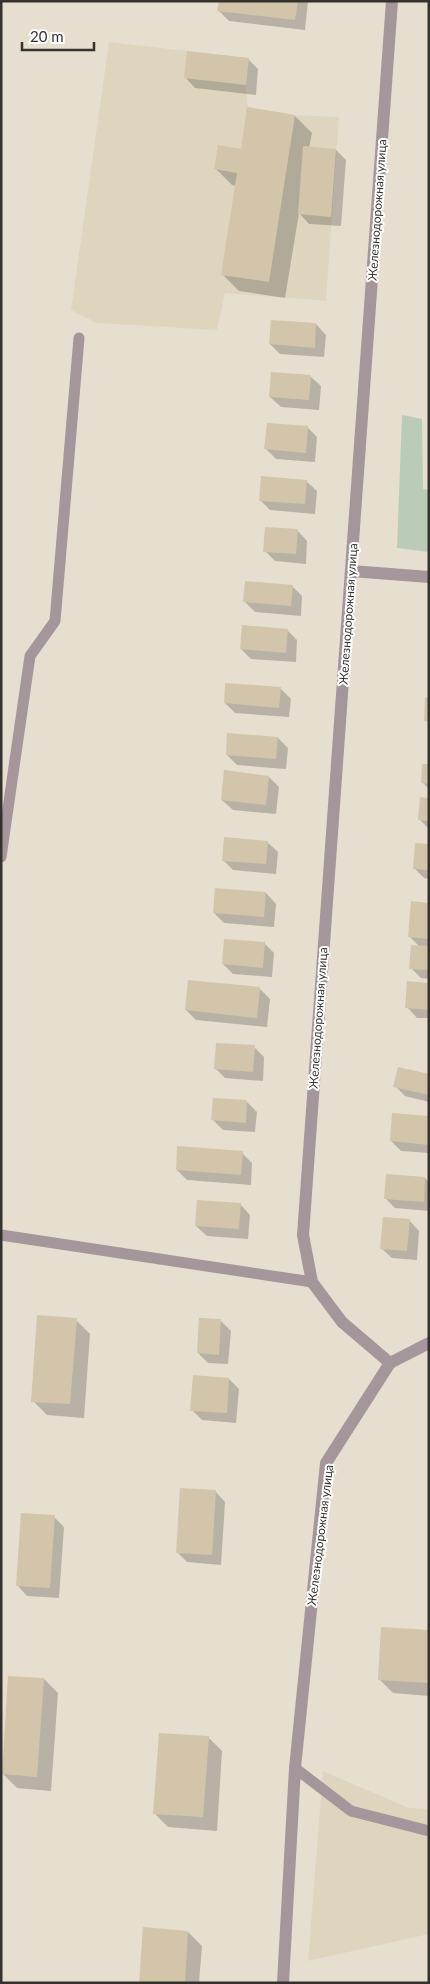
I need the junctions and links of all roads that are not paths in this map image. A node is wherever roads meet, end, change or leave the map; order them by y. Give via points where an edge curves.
1 (392, 1) edge
2 (79, 338) dead end
3 (351, 571) junction
4 (429, 577) edge
5 (1, 857) edge
6 (1, 1235) edge
7 (312, 1282) junction
8 (429, 1343) edge
9 (390, 1363) junction
10 (295, 1768) junction
11 (429, 1831) edge
12 (283, 1983) edge

1 - 3 street, Железнодорожная улица
2 - 5 lane via 55,621 30,656
3 - 4 street
3 - 7 street, Железнодорожная улица via 303,1235
6 - 7 lane
7 - 9 street, Железнодорожная улица via 342,1322
8 - 9 street
9 - 10 street, Железнодорожная улица via 326,1462
10 - 11 lane via 351,1811
10 - 12 street, Железнодорожная улица

